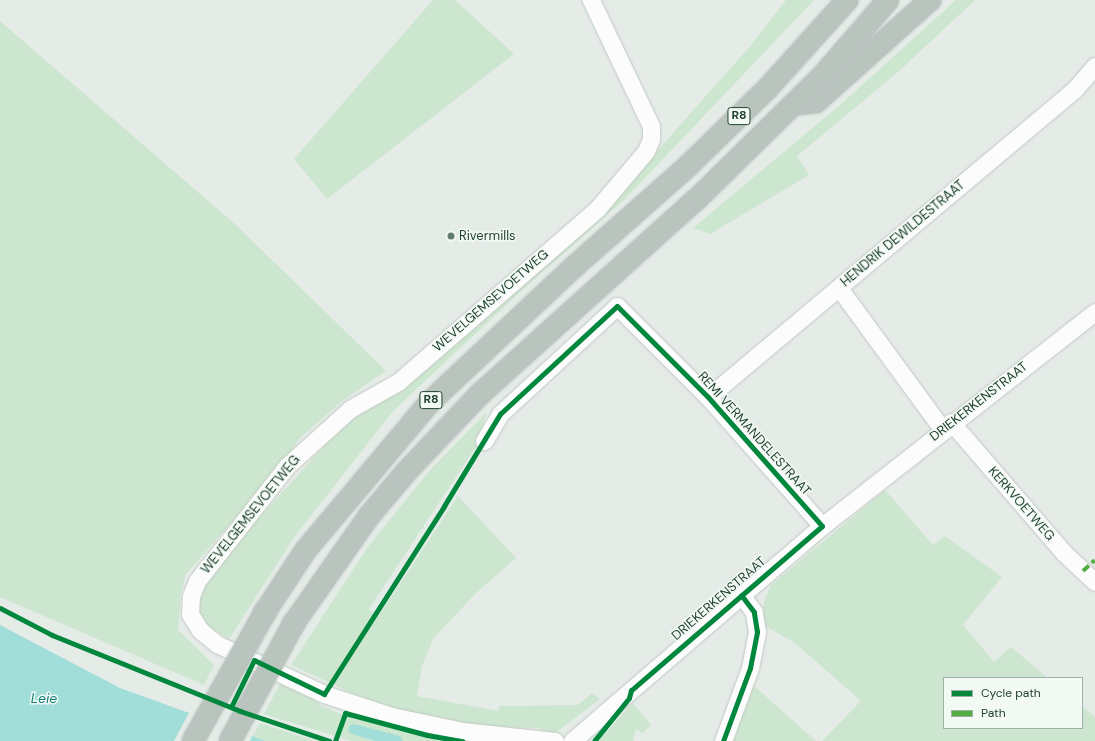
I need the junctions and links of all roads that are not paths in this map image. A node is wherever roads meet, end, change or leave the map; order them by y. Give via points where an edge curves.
1 (591, 0) edge
2 (888, 0) edge
3 (930, 0) edge
4 (845, 2) edge
5 (1095, 66) edge
6 (794, 104) junction
7 (839, 288) junction
8 (1095, 312) edge
9 (708, 397) junction
10 (947, 426) junction
11 (484, 441) dead end
12 (822, 526) junction
13 (1095, 582) edge
14 (741, 595) junction
15 (193, 741) edge
16 (230, 741) edge
17 (554, 741) edge
18 (572, 741) edge
19 (723, 741) edge

1 - 17 street, WEVELGEMSEVOETWEG via 651,126 651,139 646,151 596,209 398,382 350,408 288,466 197,581 191,596 190,614 200,630 218,644 324,694 367,710 463,731
2 - 6 highway, R8 via 825,73
3 - 6 highway via 816,102
4 - 15 highway, R8, bridge via 767,89 687,167 569,271 431,401 305,551 265,612
5 - 7 street, HENDRIK DEWILDESTRAAT via 1074,90
6 - 16 highway, R8, bridge via 697,199 479,395 406,472 370,516 294,623
7 - 9 street, HENDRIK DEWILDESTRAAT
7 - 10 street, KERKVOETWEG
8 - 10 street, DRIEKERKENSTRAAT
9 - 11 street, REMI VERMANDELESTRAAT via 617,306 500,414
9 - 12 street, REMI VERMANDELESTRAAT
10 - 12 street, DRIEKERKENSTRAAT
10 - 13 street, KERKVOETWEG via 1064,553
12 - 14 street, DRIEKERKENSTRAAT
14 - 18 street, DRIEKERKENSTRAAT
14 - 19 street via 754,612 757,632 750,668

